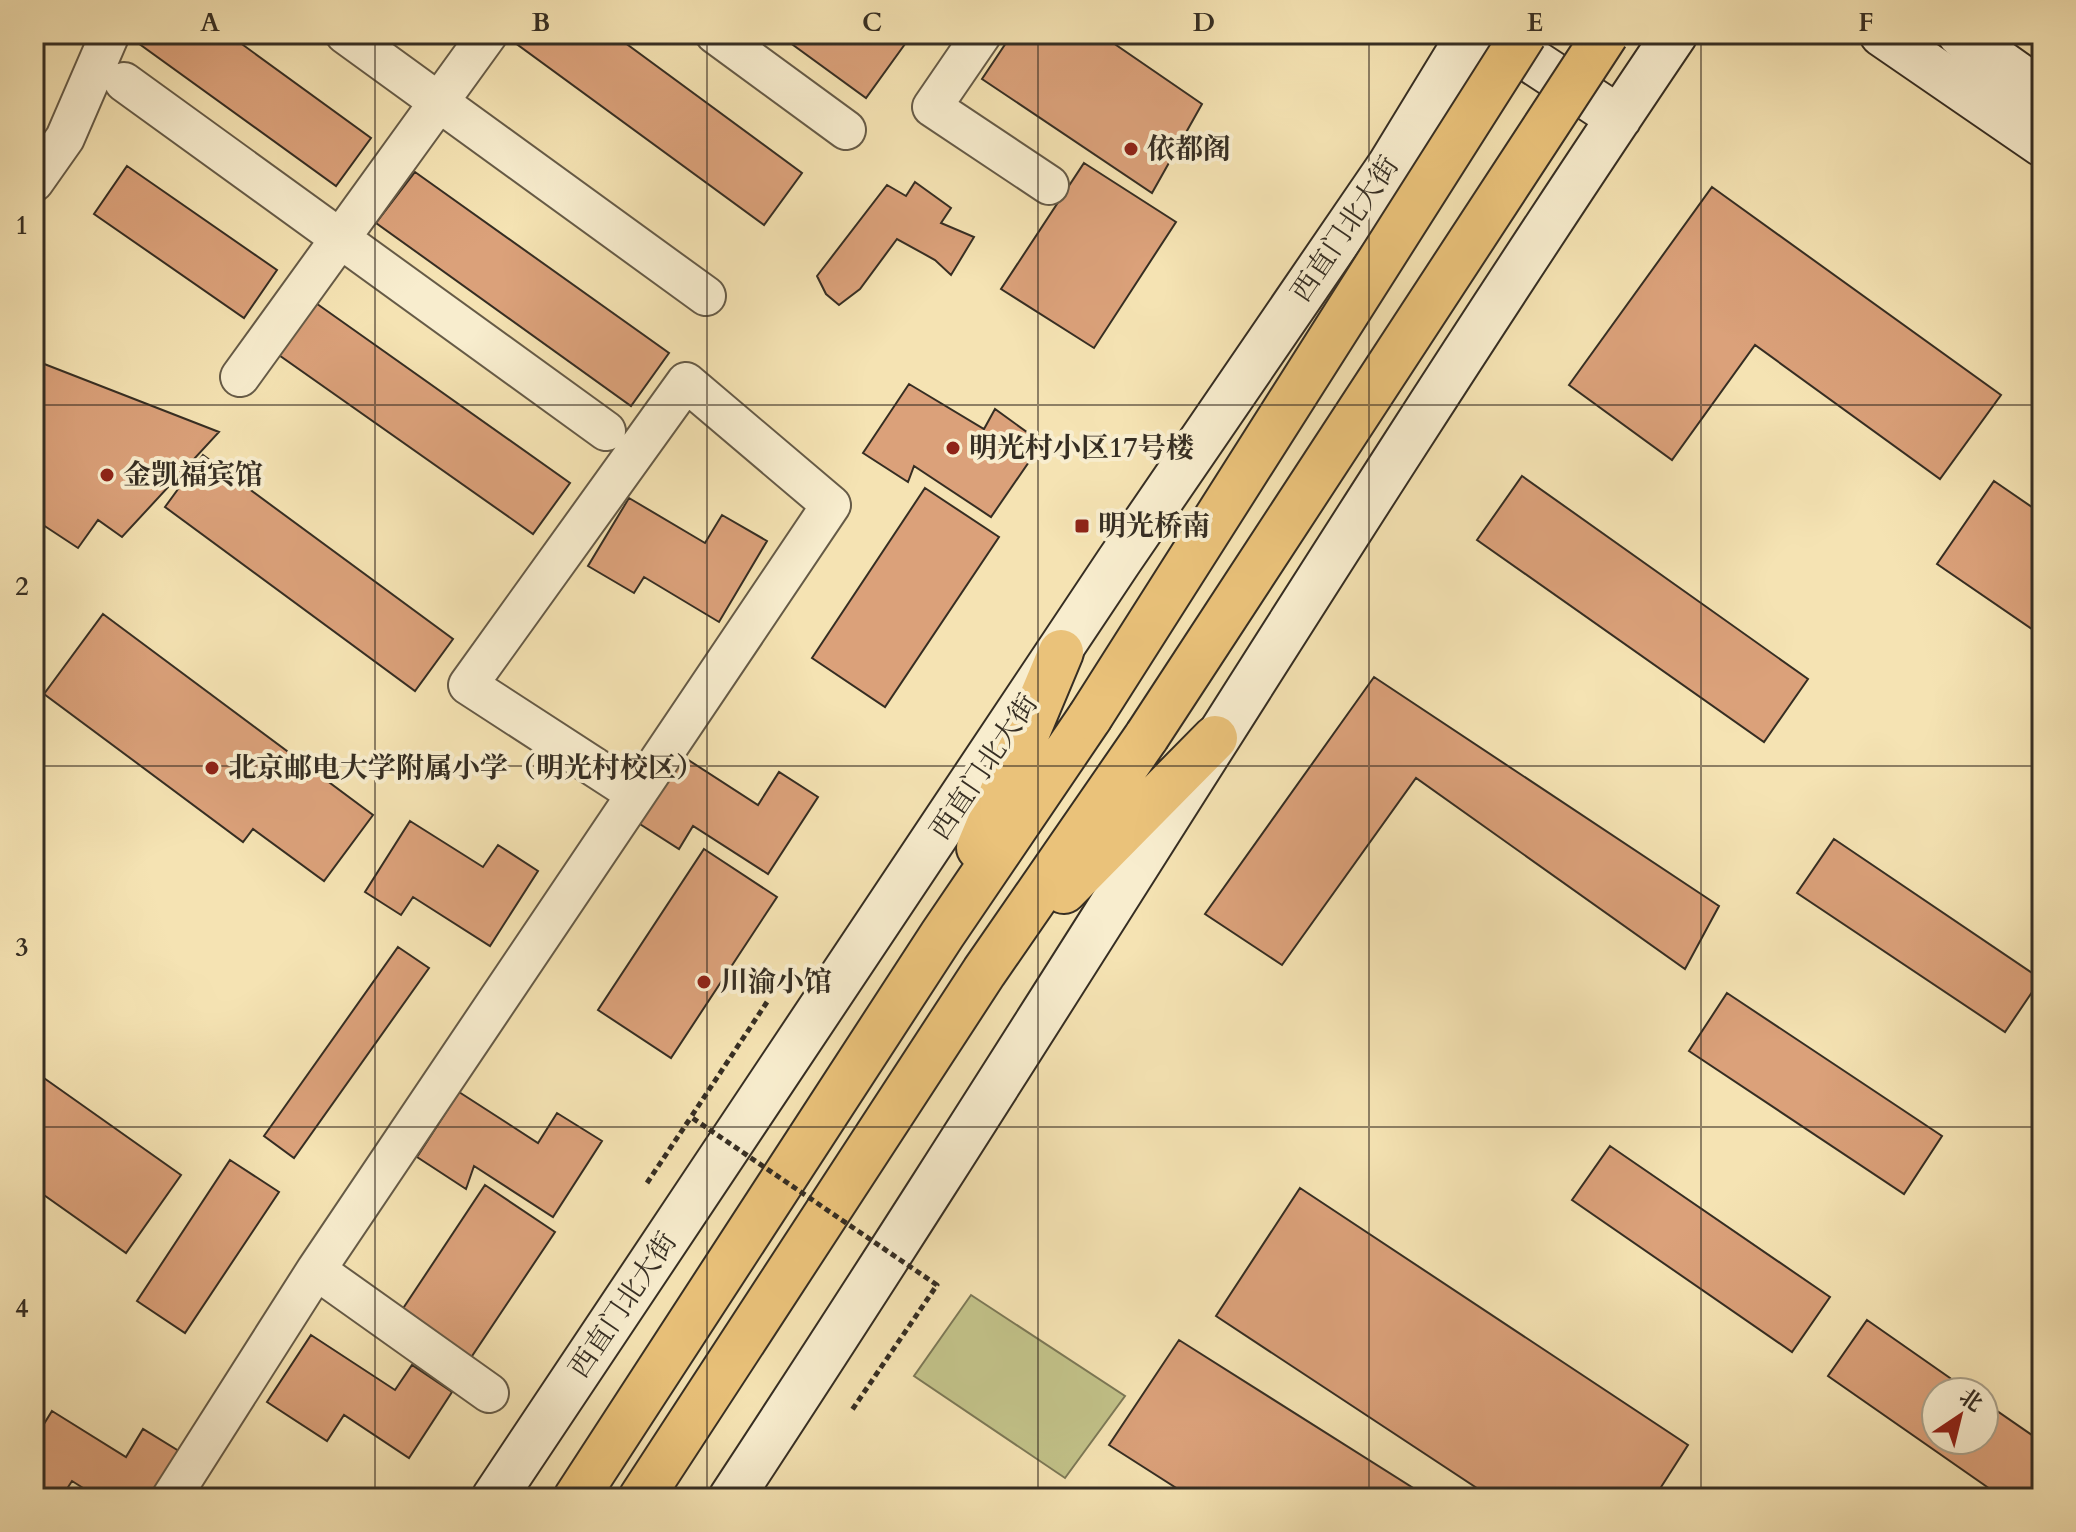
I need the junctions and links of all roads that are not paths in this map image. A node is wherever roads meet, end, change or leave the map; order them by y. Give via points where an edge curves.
1 (110, 34) edge
2 (345, 34) edge
3 (488, 34) edge
4 (715, 34) edge
5 (982, 34) edge
6 (1470, 34) edge
7 (1491, 34) edge
8 (1524, 34) edge
9 (1606, 34) edge
10 (1675, 34) edge
11 (1882, 34) edge
12 (1960, 34) edge
13 (124, 82) dead end
14 (2042, 92) edge
15 (439, 102) junction
16 (1619, 118) junction
17 (846, 130) dead end
18 (2042, 144) edge
19 (34, 182) edge
20 (1049, 185) dead end
21 (337, 239) junction
22 (706, 296) dead end
23 (240, 377) dead end
24 (606, 431) dead end
25 (1061, 652) junction
26 (1215, 738) junction
27 (636, 794) junction
28 (942, 935) junction
29 (984, 972) junction
30 (316, 1270) junction
31 (489, 1393) dead end
32 (171, 1498) edge
33 (494, 1498) edge
34 (576, 1498) edge
35 (641, 1498) edge
36 (731, 1498) edge

1 - 19 street via 65,138
2 - 15 street
3 - 15 street
4 - 17 street
5 - 20 street via 932,107
6 - 25 street, 西直门北大街 via 1390,165
7 - 16 street
8 - 28 highway, 西直门北大街, bridge via 1090,717
9 - 29 highway, bridge via 1147,736
10 - 16 street
11 - 18 street
12 - 14 street
13 - 21 street
15 - 21 street
15 - 22 street
16 - 26 street
21 - 23 street
21 - 24 street
25 - 28 highway
25 - 33 street, 西直门北大街
26 - 29 highway
26 - 36 street via 920,1210
27 - 27 street via 831,505 686,382 468,685
27 - 30 street
28 - 34 highway, 西直门北大街
29 - 35 highway
30 - 31 street
30 - 32 street

